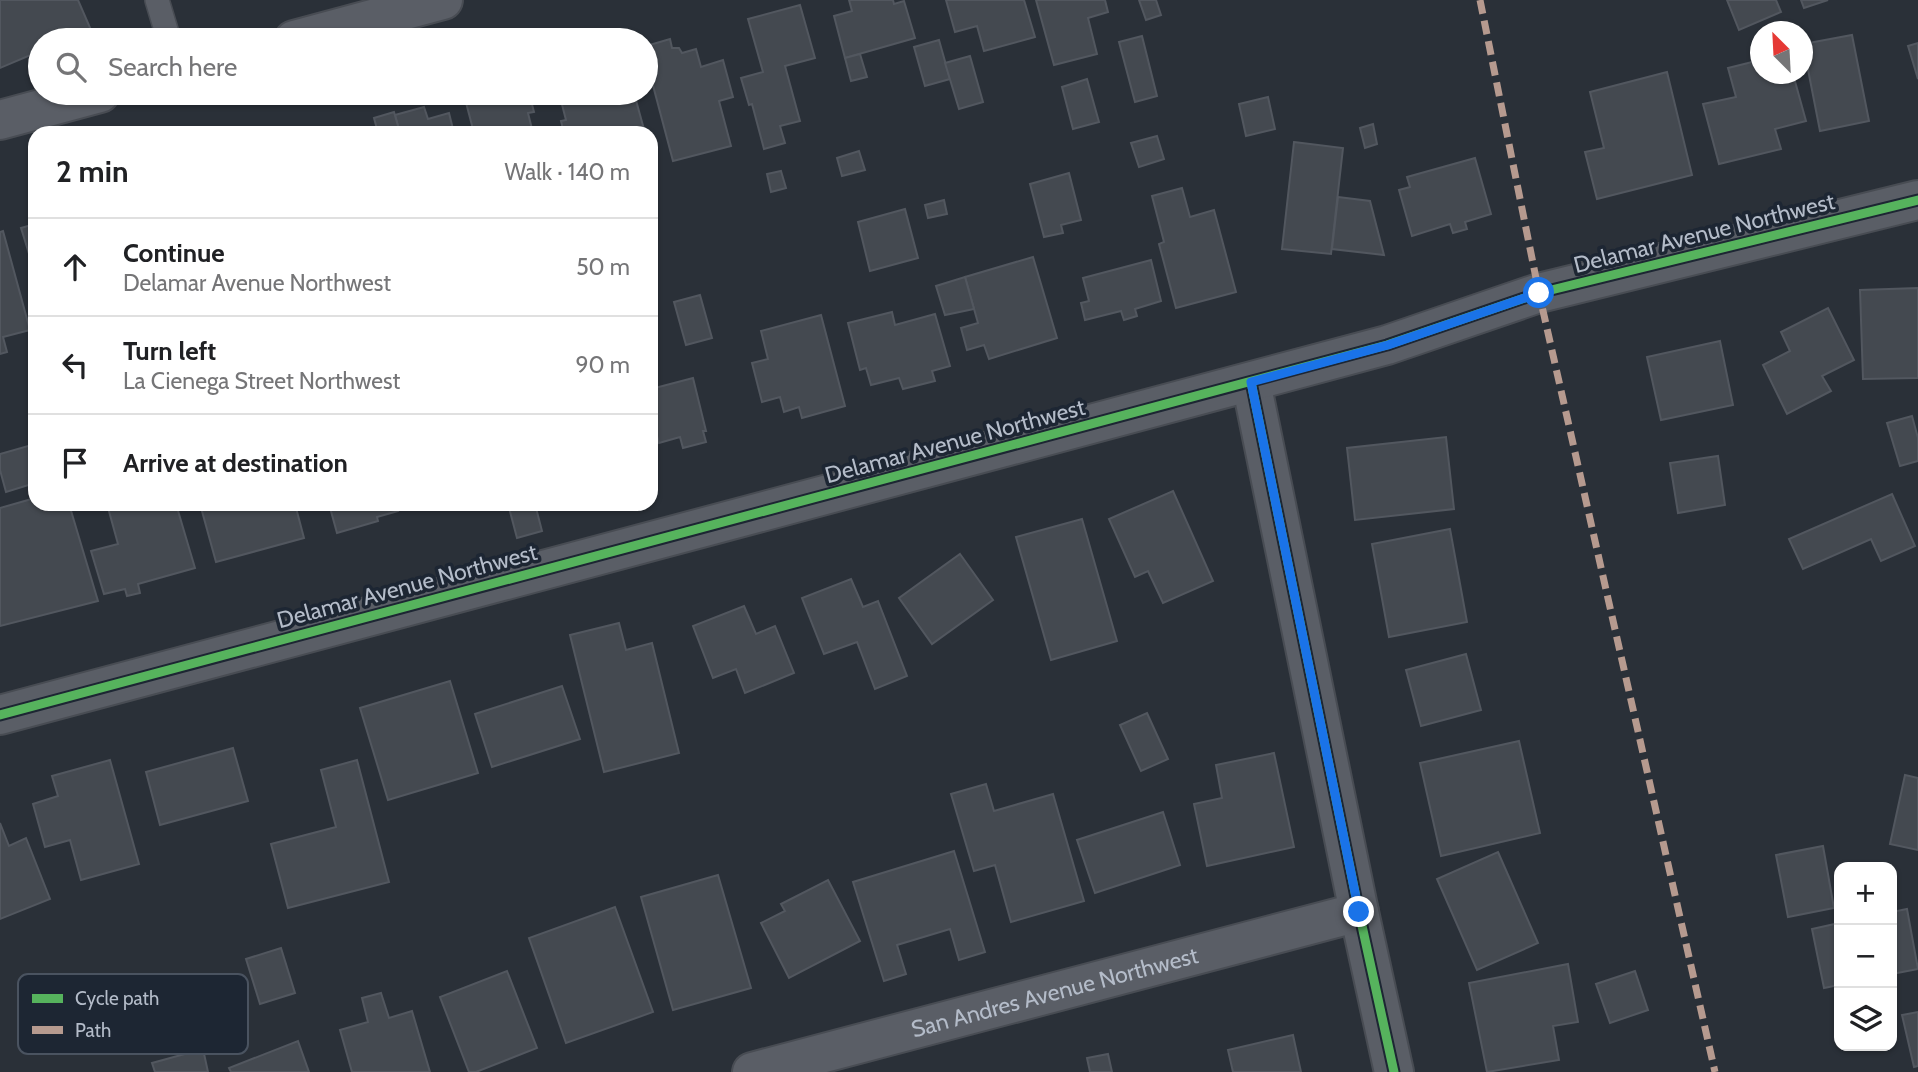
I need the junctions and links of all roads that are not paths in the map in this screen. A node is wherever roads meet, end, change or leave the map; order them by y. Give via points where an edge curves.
1 (158, 0) edge
2 (443, 0) edge
3 (166, 28) edge
4 (339, 28) edge
5 (56, 105) edge
6 (0, 120) edge
7 (1918, 200) edge
8 (1251, 382) junction
9 (0, 715) edge
10 (1359, 912) junction
11 (752, 1072) edge
12 (1394, 1072) edge

1 - 3 lane
2 - 4 street
5 - 6 street
7 - 8 street, Delamar Avenue Northwest via 1539,293 1388,345
8 - 9 street, Delamar Avenue Northwest
8 - 10 street
10 - 11 street, San Andres Avenue Northwest
10 - 12 street

